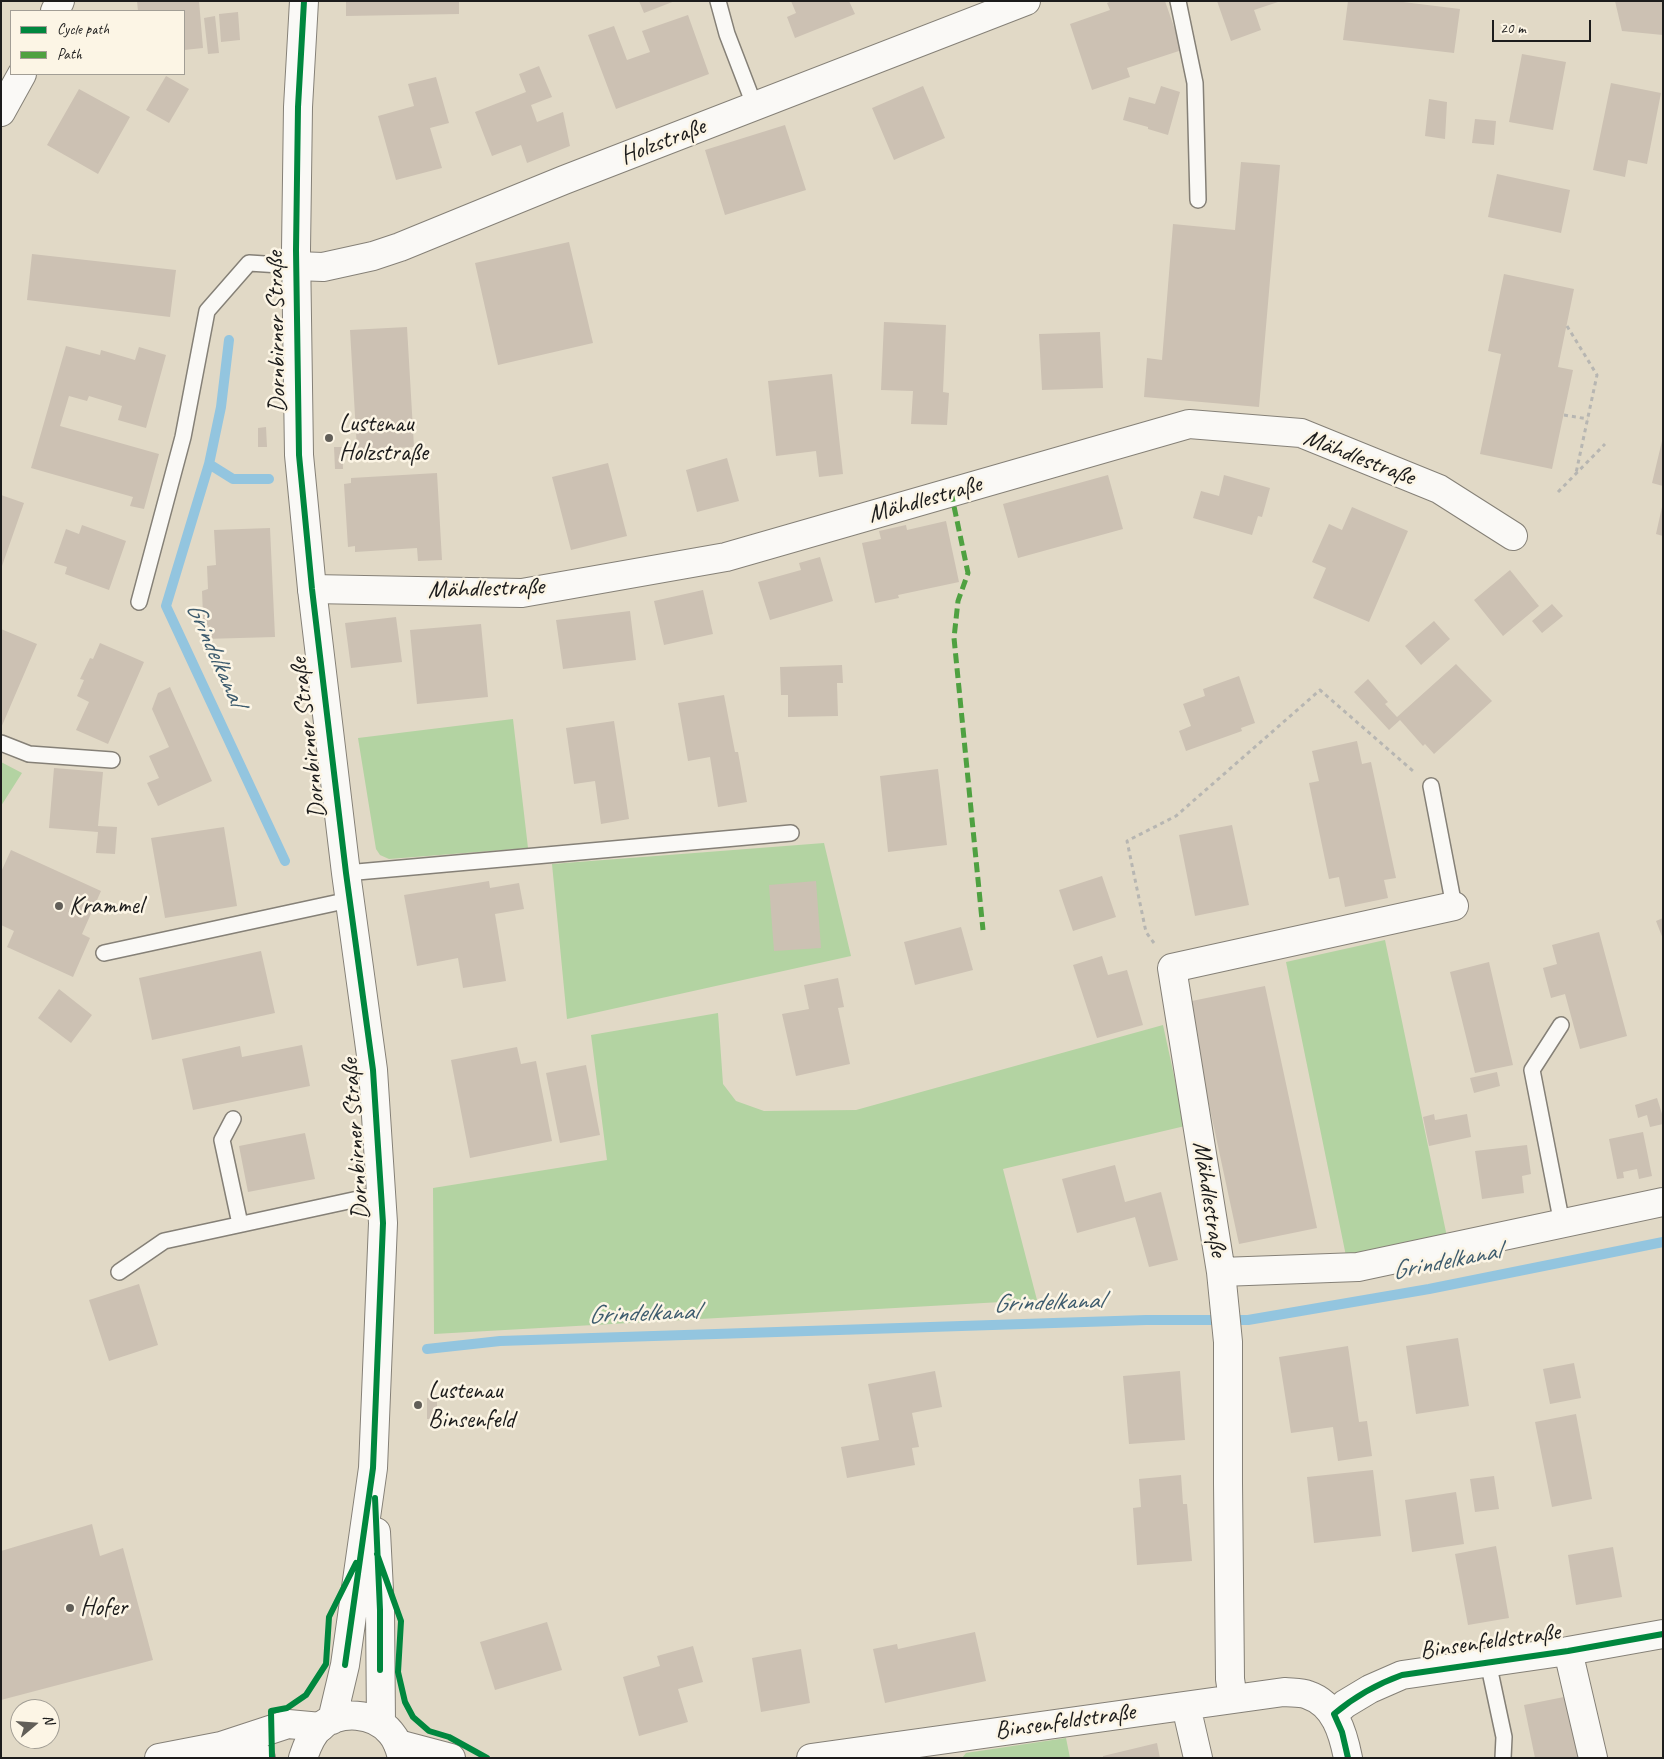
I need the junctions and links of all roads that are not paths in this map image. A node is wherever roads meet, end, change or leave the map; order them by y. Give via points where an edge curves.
1 (304, 1) edge
2 (718, 1) edge
3 (1026, 1) edge
4 (1178, 1) edge
5 (21, 75) edge
6 (755, 107) junction
7 (1, 112) edge
8 (1198, 200) dead end
9 (296, 266) junction
10 (1513, 536) dead end
11 (312, 589) junction
12 (138, 602) dead end
13 (1, 743) edge
14 (112, 760) dead end
15 (1431, 786) road end
16 (791, 833) dead end
17 (346, 873) junction
18 (349, 900) junction
19 (1454, 906) joint
20 (104, 953) dead end
21 (1561, 1025) dead end
22 (233, 1119) dead end
23 (381, 1194) junction
24 (1663, 1202) edge
25 (240, 1224) junction
26 (1562, 1224) junction
27 (119, 1272) dead end
28 (1222, 1280) junction
29 (373, 1468) junction
30 (1663, 1634) edge
31 (1568, 1651) junction
32 (1488, 1662) junction
33 (1233, 1699) junction
34 (1186, 1706) junction
35 (1334, 1714) junction
36 (380, 1723) junction
37 (326, 1724) junction
38 (221, 1746) junction
39 (947, 1749) edge
40 (400, 1751) edge
41 (158, 1758) edge
42 (261, 1758) edge
43 (303, 1758) edge
44 (451, 1758) edge
45 (811, 1758) edge
46 (1198, 1758) edge
47 (1348, 1758) edge
48 (1503, 1758) edge
49 (1593, 1758) edge

1 - 9 street, Dornbirner Straße via 298,107
2 - 6 lane
3 - 6 street, Holzstraße
4 - 8 lane via 1195,83
5 - 7 street
6 - 9 street, Holzstraße via 374,256 323,267
9 - 11 street, Dornbirner Straße via 300,455
9 - 12 lane, Dornbirner Straße via 249,263 207,311 183,437
10 - 11 street, Mähdlestraße via 1439,489 1301,433 1189,424 726,557 522,593
11 - 17 street, Dornbirner Straße
13 - 14 lane via 29,754
15 - 19 lane
16 - 17 lane
17 - 18 street, Dornbirner Straße
18 - 20 lane
18 - 23 street, Dornbirner Straße via 373,1070
19 - 28 street, Mähdlestraße via 1172,968
21 - 26 lane via 1532,1070
22 - 25 lane via 222,1140
23 - 25 lane
23 - 29 street, Dornbirner Straße
24 - 26 street, Mähdlestraße
25 - 27 lane via 164,1241
26 - 28 street, Mähdlestraße via 1358,1267
28 - 33 street via 1228,1342 1230,1679
29 - 36 street, Dornbirner Straße via 380,1610
29 - 37 street, Dornbirner Straße via 345,1665
30 - 31 street, Binsenfeldstraße
31 - 32 street, Binsenfeldstraße
31 - 49 street, Binsenfeldstraße
32 - 35 street, Binsenfeldstraße via 1390,1679 1345,1704
32 - 48 lane via 1504,1737
33 - 34 street, Binsenfeldstraße
33 - 35 street, Binsenfeldstraße via 1284,1692 1307,1694 1320,1700
34 - 39 street, Binsenfeldstraße
34 - 46 street
35 - 47 street
36 - 37 street via 365,1717 348,1716
36 - 40 street via 391,1732
37 - 38 street via 288,1724
37 - 43 street, Dornbirner Straße via 312,1737
38 - 41 street
38 - 42 street
39 - 45 street, Binsenfeldstraße
40 - 44 street

